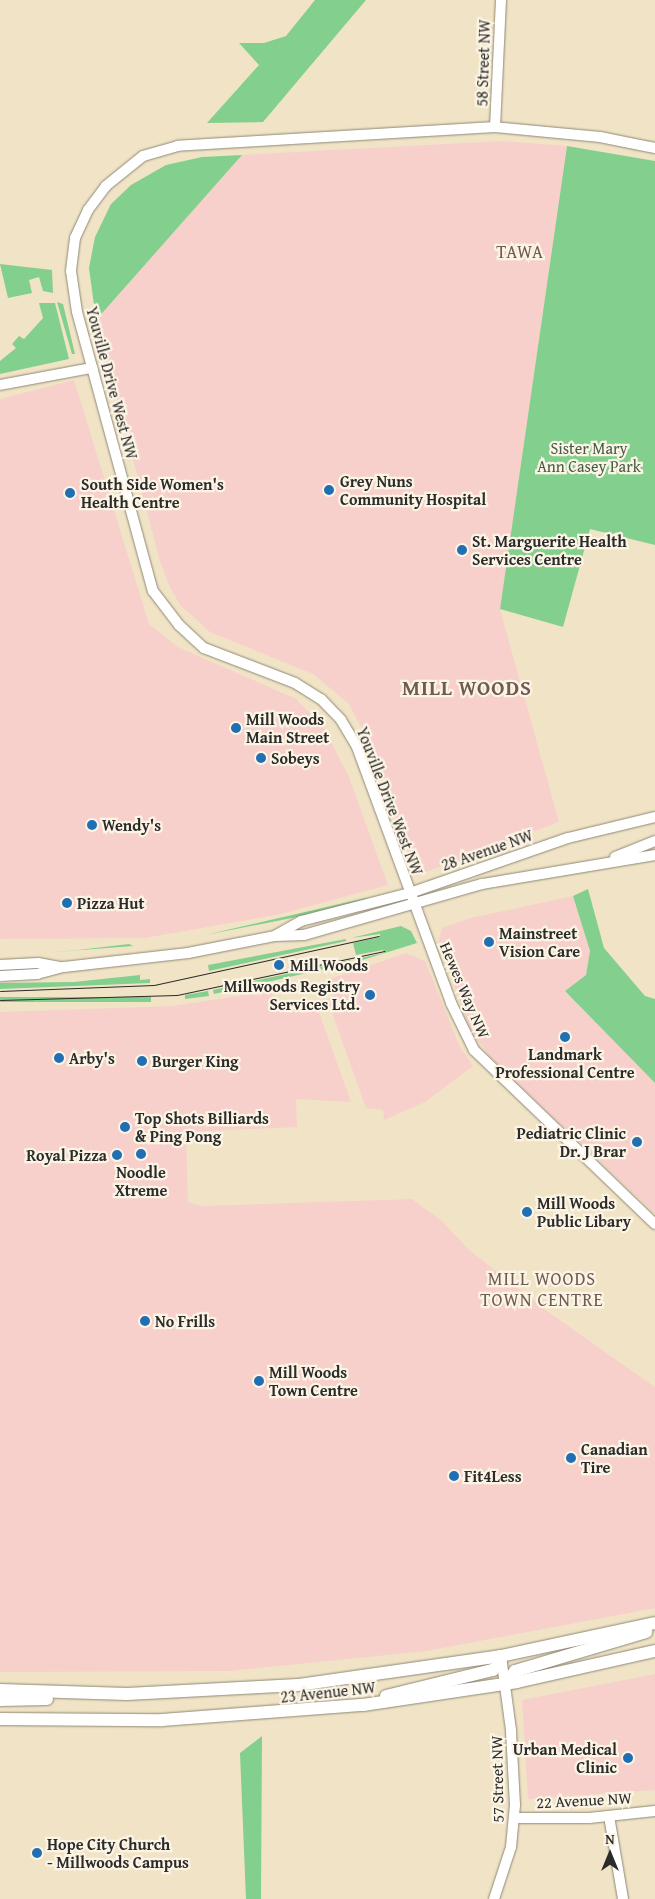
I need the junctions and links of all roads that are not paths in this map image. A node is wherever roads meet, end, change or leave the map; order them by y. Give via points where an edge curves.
1 (501, 0) edge
2 (495, 127) junction
3 (655, 148) edge
4 (92, 368) junction
5 (0, 385) edge
6 (655, 817) edge
7 (655, 841) edge
8 (655, 855) edge
9 (593, 866) junction
10 (410, 893) junction
11 (414, 905) junction
12 (275, 936) junction
13 (0, 965) edge
14 (64, 967) junction
15 (0, 976) edge
16 (655, 1224) edge
17 (655, 1623) edge
18 (655, 1629) edge
19 (655, 1651) edge
20 (501, 1656) junction
21 (506, 1684) junction
22 (0, 1690) edge
23 (127, 1694) junction
24 (0, 1700) edge
25 (352, 1706) junction
26 (0, 1719) edge
27 (655, 1810) edge
28 (609, 1816) junction
29 (514, 1818) junction
30 (494, 1899) edge
31 (623, 1899) edge

1 - 2 street, 58 Street NW
2 - 3 street, Youville Drive West NW via 600,137
2 - 4 street, Youville Drive West NW via 178,146 144,156 106,186 88,210 75,238 71,271 77,312
4 - 5 street
4 - 10 street, Youville Drive West NW via 153,591 178,625 204,648 296,683 322,699 341,720 357,747
6 - 10 street, 28 Avenue NW via 568,838
7 - 9 street
8 - 9 street, 28 Avenue NW
9 - 11 street, 28 Avenue NW via 482,884
10 - 11 street, Youville Drive West NW
10 - 12 street, 28 Avenue NW via 301,921
11 - 12 street, 28 Avenue NW via 304,935
11 - 16 street, Hewes Way NW via 474,1050
12 - 14 street, 28 Avenue NW via 188,953
13 - 14 street, 28 Avenue NW via 38,963
14 - 15 street, 28 Avenue NW via 38,974
17 - 20 main road, 23 Avenue NW
18 - 21 main road via 515,1671
19 - 21 main road, 23 Avenue NW
20 - 21 street, 57 Street NW
20 - 23 main road, 23 Avenue NW via 298,1685
20 - 25 main road via 500,1664 493,1670
21 - 25 main road, 23 Avenue NW
21 - 29 street, 57 Street NW via 514,1768
22 - 23 main road, 23 Avenue NW
23 - 24 main road
25 - 26 main road, 23 Avenue NW via 162,1720
27 - 28 street, 22 Avenue NW
28 - 29 street, 22 Avenue NW
28 - 31 street
29 - 30 street, 57 Street NW via 506,1869

